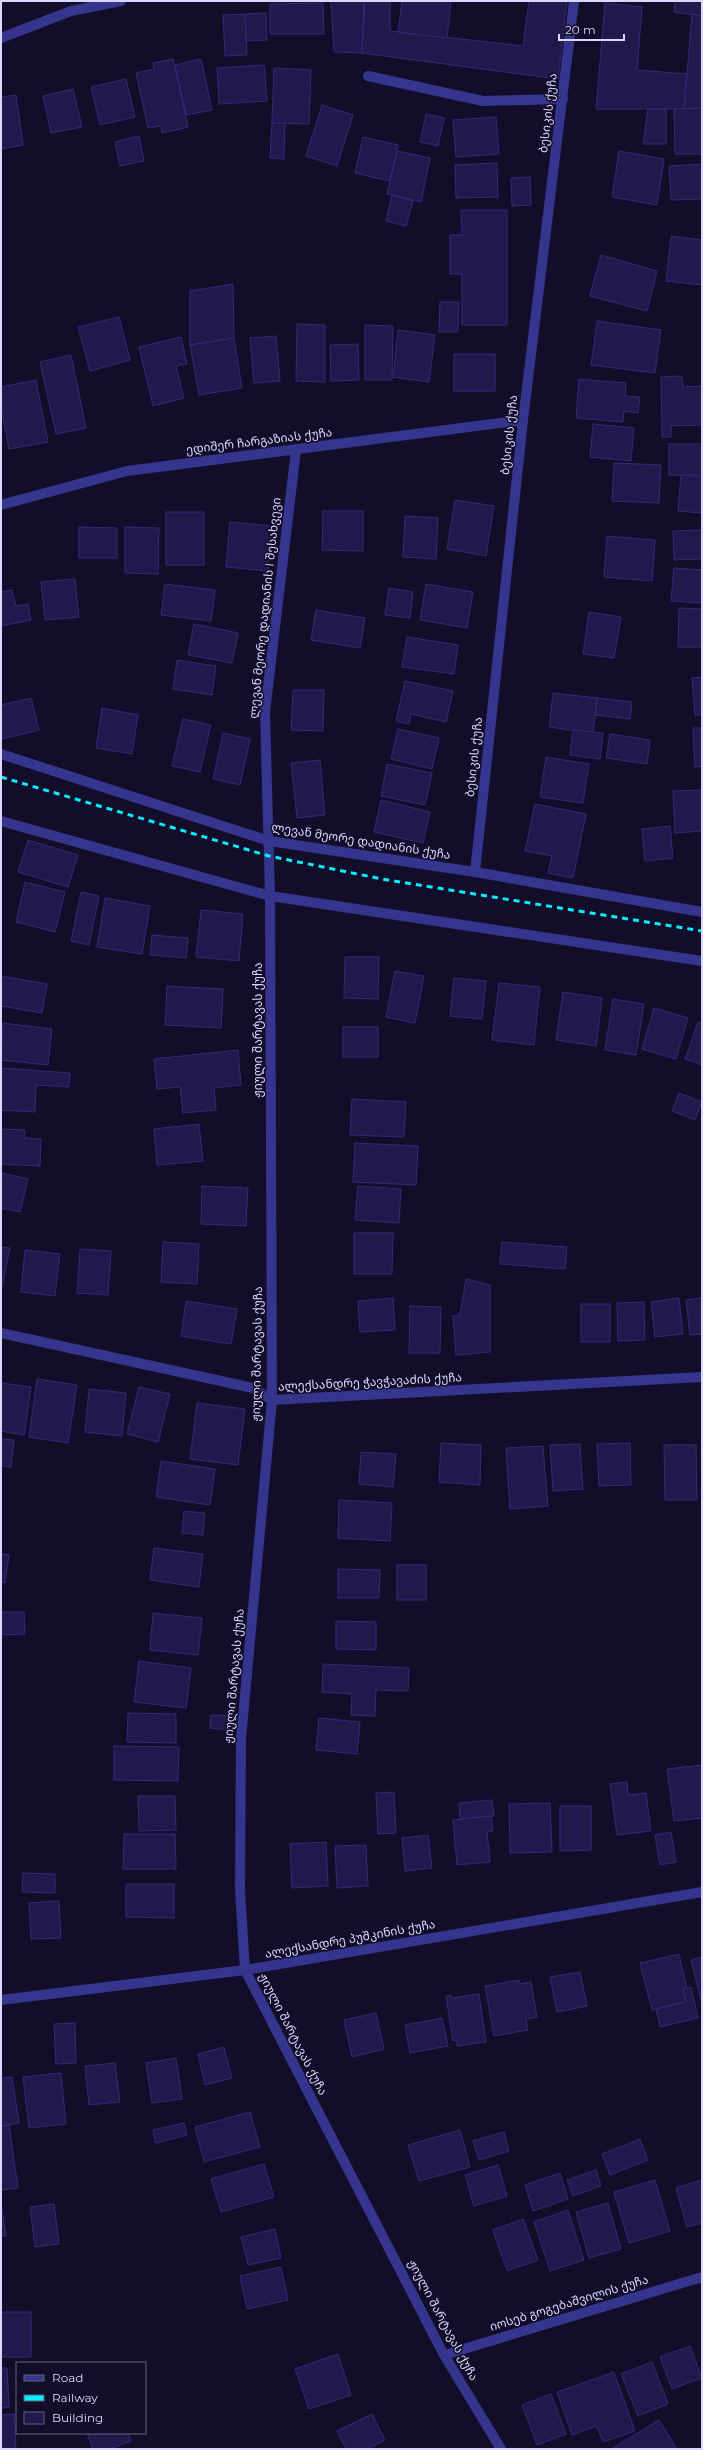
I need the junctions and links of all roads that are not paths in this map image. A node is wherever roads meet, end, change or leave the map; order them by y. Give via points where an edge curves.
1 (120, 1) edge
2 (574, 1) edge
3 (1, 38) edge
4 (368, 76) dead end
5 (563, 99) junction
6 (523, 420) junction
7 (296, 450) junction
8 (1, 505) edge
9 (1, 754) edge
10 (1, 821) edge
11 (269, 841) junction
12 (475, 872) junction
13 (270, 896) junction
14 (702, 912) edge
15 (702, 961) edge
16 (1, 1332) edge
17 (702, 1377) edge
18 (272, 1400) junction
19 (702, 1892) edge
20 (245, 1970) junction
21 (1, 2000) edge
22 (702, 2277) edge
23 (444, 2355) junction
24 (501, 2449) edge

1 - 3 street via 71,11
2 - 5 street, ბესიკის ქუჩა
4 - 5 street via 483,101
5 - 6 street, ბესიკის ქუჩა
6 - 7 street, ედიშერ ჩარგაზიას ქუჩა
6 - 12 street, ბესიკის ქუჩა
7 - 8 street, ედიშერ ჩარგაზიას ქუჩა via 127,470
7 - 11 street, ლევან მეორე დადიანის I შესახვევი via 265,712
9 - 11 street, ლევან მეორე დადიანის ქუჩა
10 - 13 street
11 - 12 street, ლევან მეორე დადიანის ქუჩა
11 - 13 street, ჟიული შარტავას ქუჩა
12 - 14 street, ლევან მეორე დადიანის ქუჩა
13 - 15 street
13 - 18 street, ჟიული შარტავას ქუჩა
16 - 18 street, ალექსანდრე ჭავჭავაძის ქუჩა via 253,1388
17 - 18 street, ალექსანდრე ჭავჭავაძის ქუჩა
18 - 20 street, ჟიული შარტავას ქუჩა via 241,1739 240,1889
19 - 20 street, ალექსანდრე პუშკინის ქუჩა
20 - 21 street, ალექსანდრე პუშკინის ქუჩა
20 - 23 street, ჟიული შარტავას ქუჩა
22 - 23 street, იოსებ გოგებაშვილის ქუჩა
23 - 24 street, ჟიული შარტავას ქუჩა

